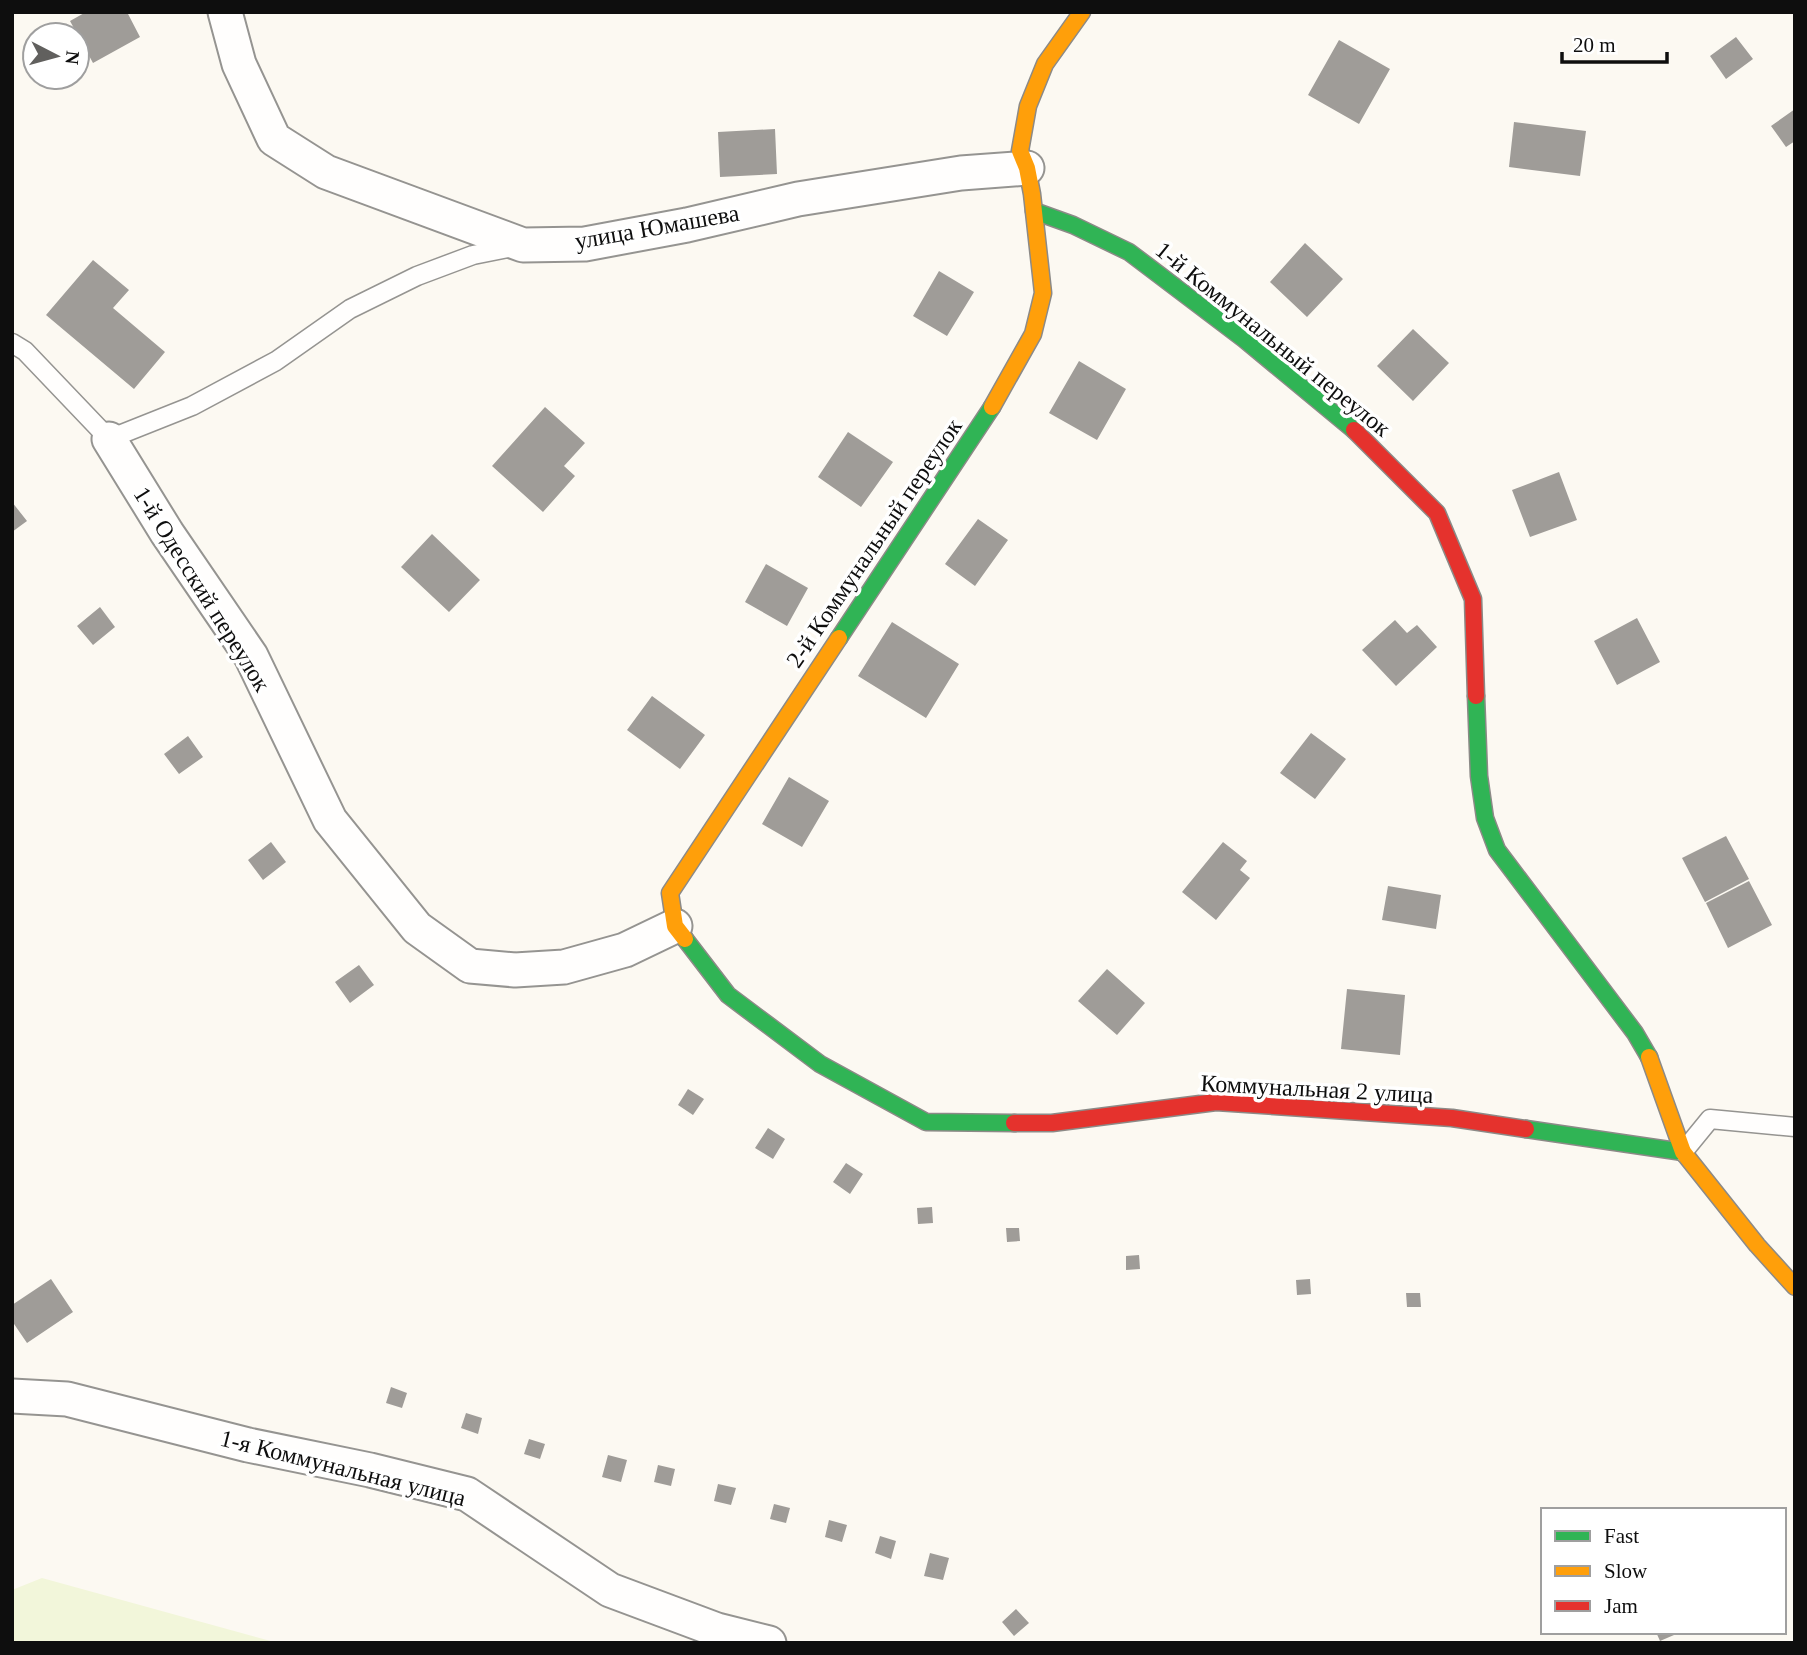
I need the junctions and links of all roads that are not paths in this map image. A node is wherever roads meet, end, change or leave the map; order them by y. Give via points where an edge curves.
1 (225, 12) edge
2 (1082, 12) edge
3 (1029, 181) junction
4 (1034, 211) junction
5 (523, 245) junction
6 (12, 343) edge
7 (109, 439) junction
8 (670, 893) joint
9 (675, 926) junction
10 (1795, 1126) edge
11 (1683, 1152) junction
12 (1795, 1287) edge
13 (12, 1396) edge
14 (769, 1643) edge

1 - 5 street, улица Юмашева via 239,64 274,139 326,172
2 - 3 street via 1045,64 1028,106 1020,151
3 - 4 street, 2-й Коммунальный переулок
3 - 5 street, улица Юмашева via 961,173 798,199 585,244
4 - 8 street, 2-й Коммунальный переулок via 1043,293 1033,334 992,407
4 - 11 street, 1-й Коммунальный переулок via 1129,252 1358,433 1437,513 1472,599 1479,776 1485,818 1497,850 1635,1033 1650,1059
5 - 7 lane via 473,255 417,276 350,309 276,361 192,406
6 - 7 lane
7 - 9 street, 1-й Одесский переулок via 251,656 330,820 417,928 470,966 515,970 564,967 625,950
8 - 9 street, Коммунальная 2 улица
9 - 11 street, Коммунальная 2 улица via 728,995 820,1064 926,1122 1052,1123 1216,1102 1452,1118
10 - 11 lane via 1710,1119
11 - 12 street
13 - 14 street, 1-я Коммунальная улица via 67,1398 467,1494 610,1590 717,1630

